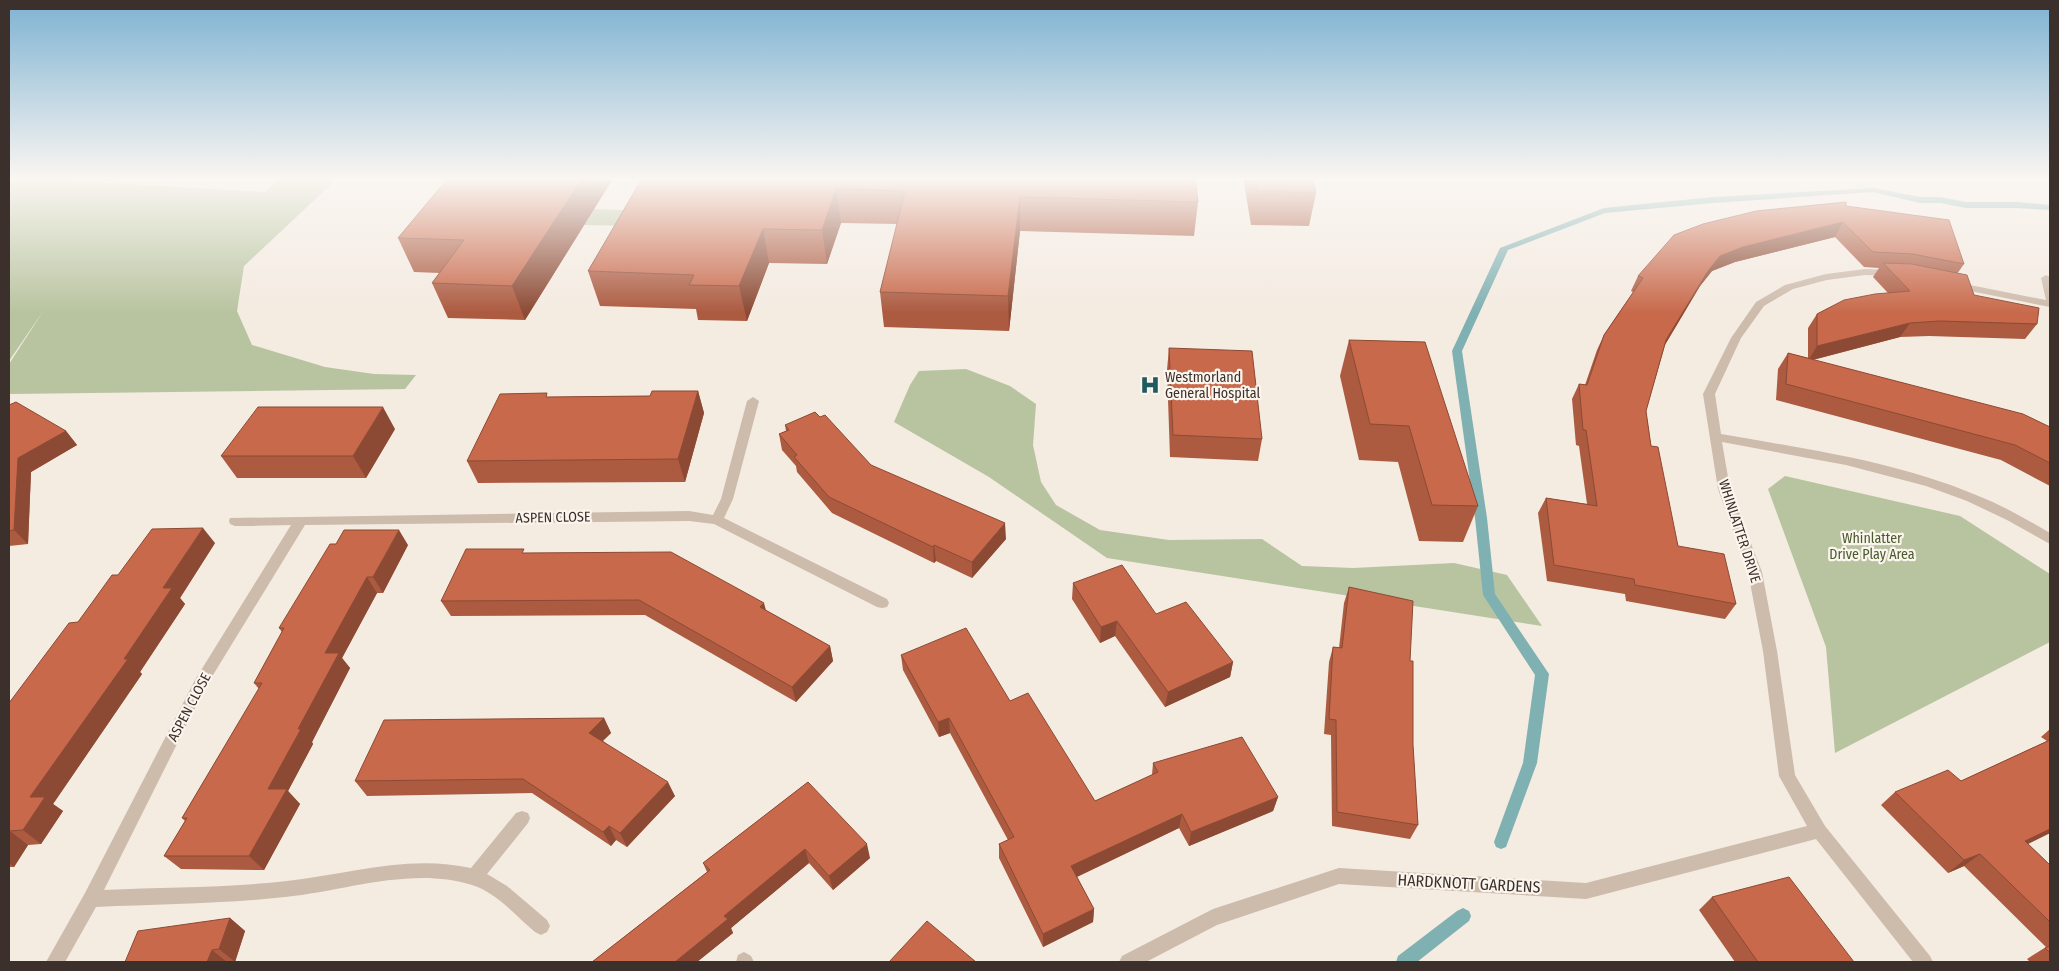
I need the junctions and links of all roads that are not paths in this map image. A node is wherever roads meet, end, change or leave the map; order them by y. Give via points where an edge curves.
1 (1903, 274) edge
2 (2046, 278) dead end
3 (1948, 283) edge
4 (2050, 298) edge
5 (2050, 304) edge
6 (753, 402) dead end
7 (1715, 437) junction
8 (716, 520) junction
9 (235, 521) dead end
10 (300, 522) junction
11 (2050, 539) edge
12 (882, 603) dead end
13 (522, 818) dead end
14 (1819, 831) junction
15 (475, 877) junction
16 (91, 898) junction
17 (541, 926) dead end
18 (55, 962) edge
19 (1128, 962) edge
20 (1924, 962) edge

1 - 7 street, WHINLATTER DRIVE via 1865,272 1826,276 1789,287 1760,304 1736,338 1709,394
2 - 4 street
3 - 5 street
6 - 8 street via 727,499
7 - 11 street via 1885,468 1960,492
7 - 14 street, WHINLATTER DRIVE via 1724,489 1755,572 1770,651 1787,776
8 - 10 street, ASPEN CLOSE via 689,516
8 - 12 street, ASPEN CLOSE
9 - 10 street, ASPEN CLOSE
10 - 16 street, ASPEN CLOSE via 200,684
13 - 15 street
14 - 19 street, HARDKNOTT GARDENS via 1586,891 1339,876 1213,918
14 - 20 street, WHINLATTER DRIVE
15 - 16 street via 448,872 405,872 286,889
15 - 17 street via 499,890
16 - 18 street, ASPEN CLOSE

